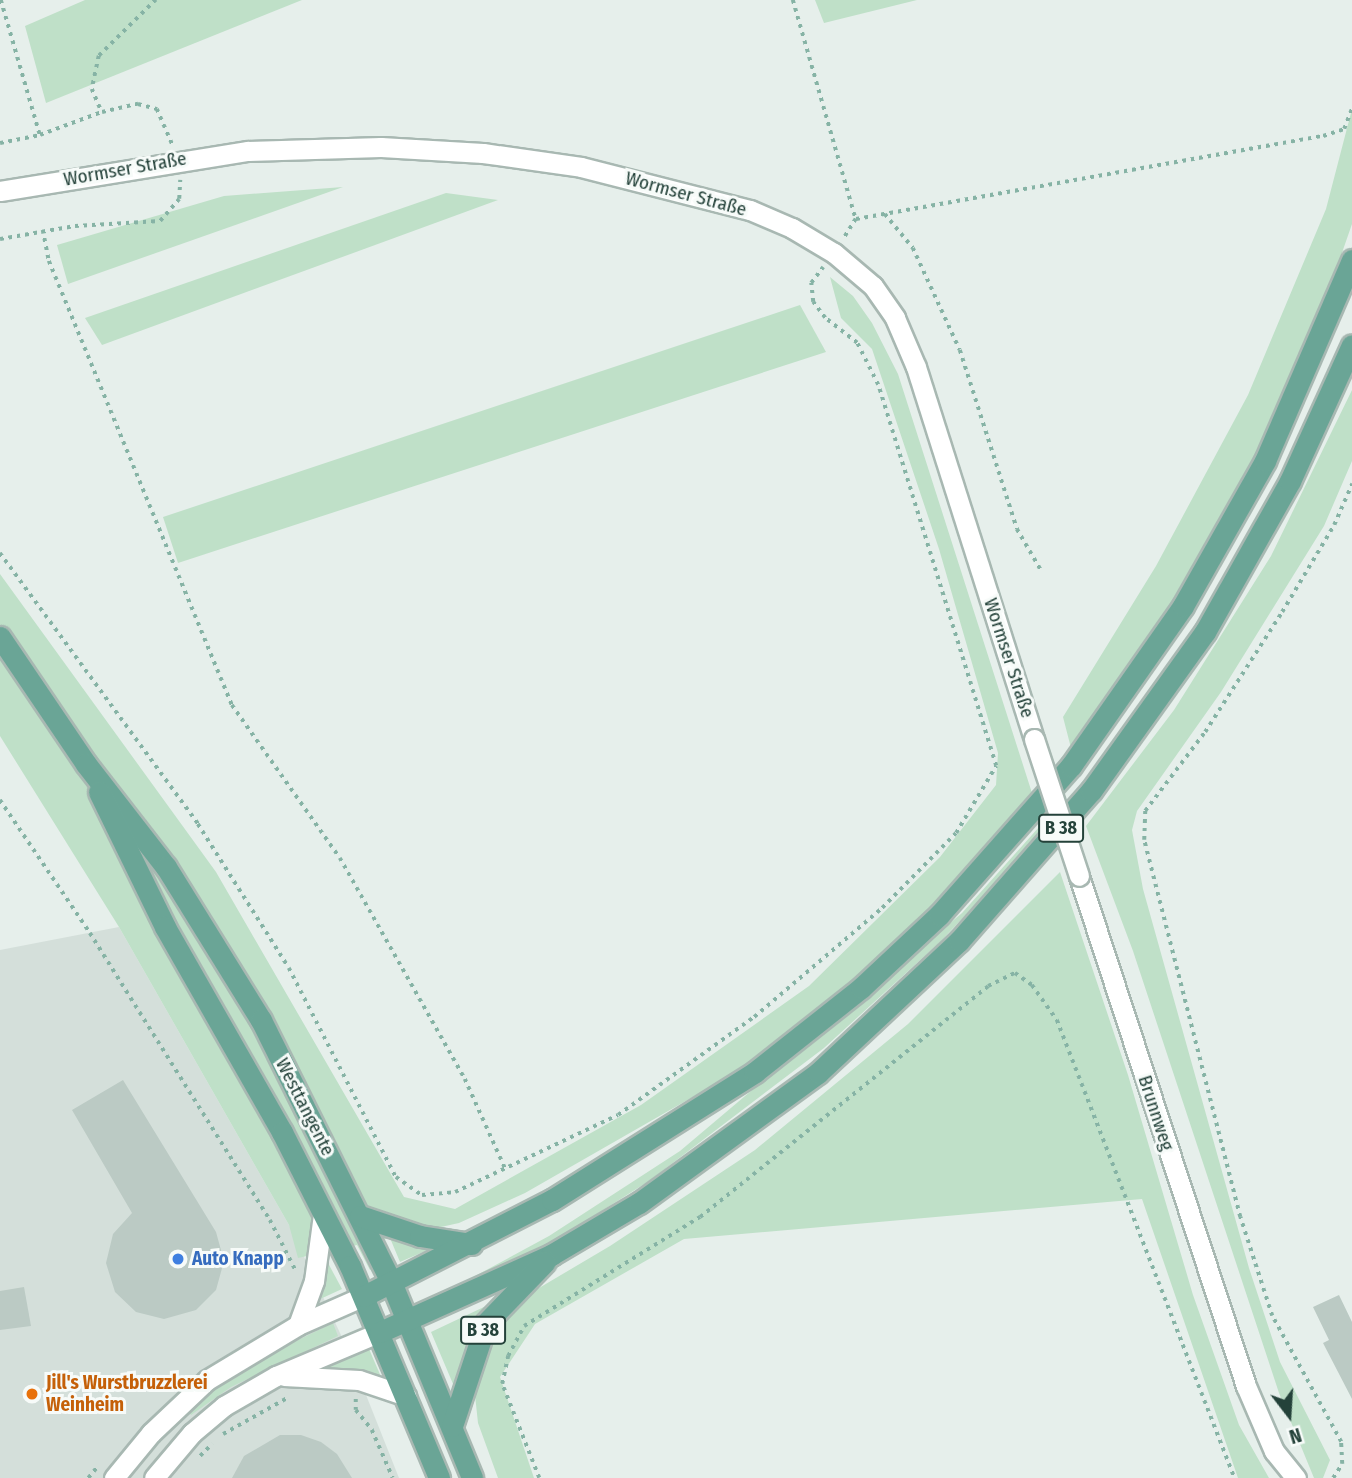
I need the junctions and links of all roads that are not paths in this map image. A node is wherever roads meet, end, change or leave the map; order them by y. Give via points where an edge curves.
1 (0, 191) edge
2 (1352, 260) edge
3 (1352, 345) edge
4 (0, 637) edge
5 (1034, 739) joint
6 (86, 764) junction
7 (324, 1214) junction
8 (360, 1216) junction
9 (471, 1244) junction
10 (551, 1255) junction
11 (391, 1282) junction
12 (364, 1296) junction
13 (407, 1320) junction
14 (298, 1325) junction
15 (380, 1332) junction
16 (276, 1376) junction
17 (406, 1396) junction
18 (452, 1426) junction
19 (114, 1478) edge
20 (154, 1478) edge
21 (439, 1478) edge
22 (472, 1478) edge
23 (1296, 1478) edge

1 - 5 street, Wormser Straße via 175,170 287,147 381,147 581,167 750,210 834,253 873,286 895,318 916,367
2 - 9 main road, B 38 via 1311,363 1215,553 1122,696 1003,846 861,988 755,1072 600,1171
3 - 10 main road, B 38 via 1290,481 1205,632 1091,791 1021,875 939,961 818,1073 716,1150
4 - 6 main road, Westtangente
5 - 23 street, Brunnweg, bridge via 1246,1386 1274,1451
6 - 7 main road, Westtangente via 153,904
6 - 8 main road, Westtangente via 144,836 222,954 261,1020
7 - 12 main road, Westtangente
7 - 14 street via 314,1281
8 - 9 main road via 421,1236
8 - 11 main road, Westtangente
9 - 11 main road, B 38
10 - 13 main road, B 38
10 - 18 main road, B 38 via 486,1323
11 - 12 main road, B 38
11 - 13 main road, Westtangente
12 - 14 street
12 - 15 main road, Westtangente
13 - 15 main road
13 - 18 main road, Westtangente
14 - 19 street via 207,1380 167,1416
15 - 16 street
15 - 17 main road, Westtangente
16 - 17 street via 359,1380
16 - 20 street via 224,1405 192,1433
17 - 21 main road, Westtangente
18 - 22 main road, Westtangente

